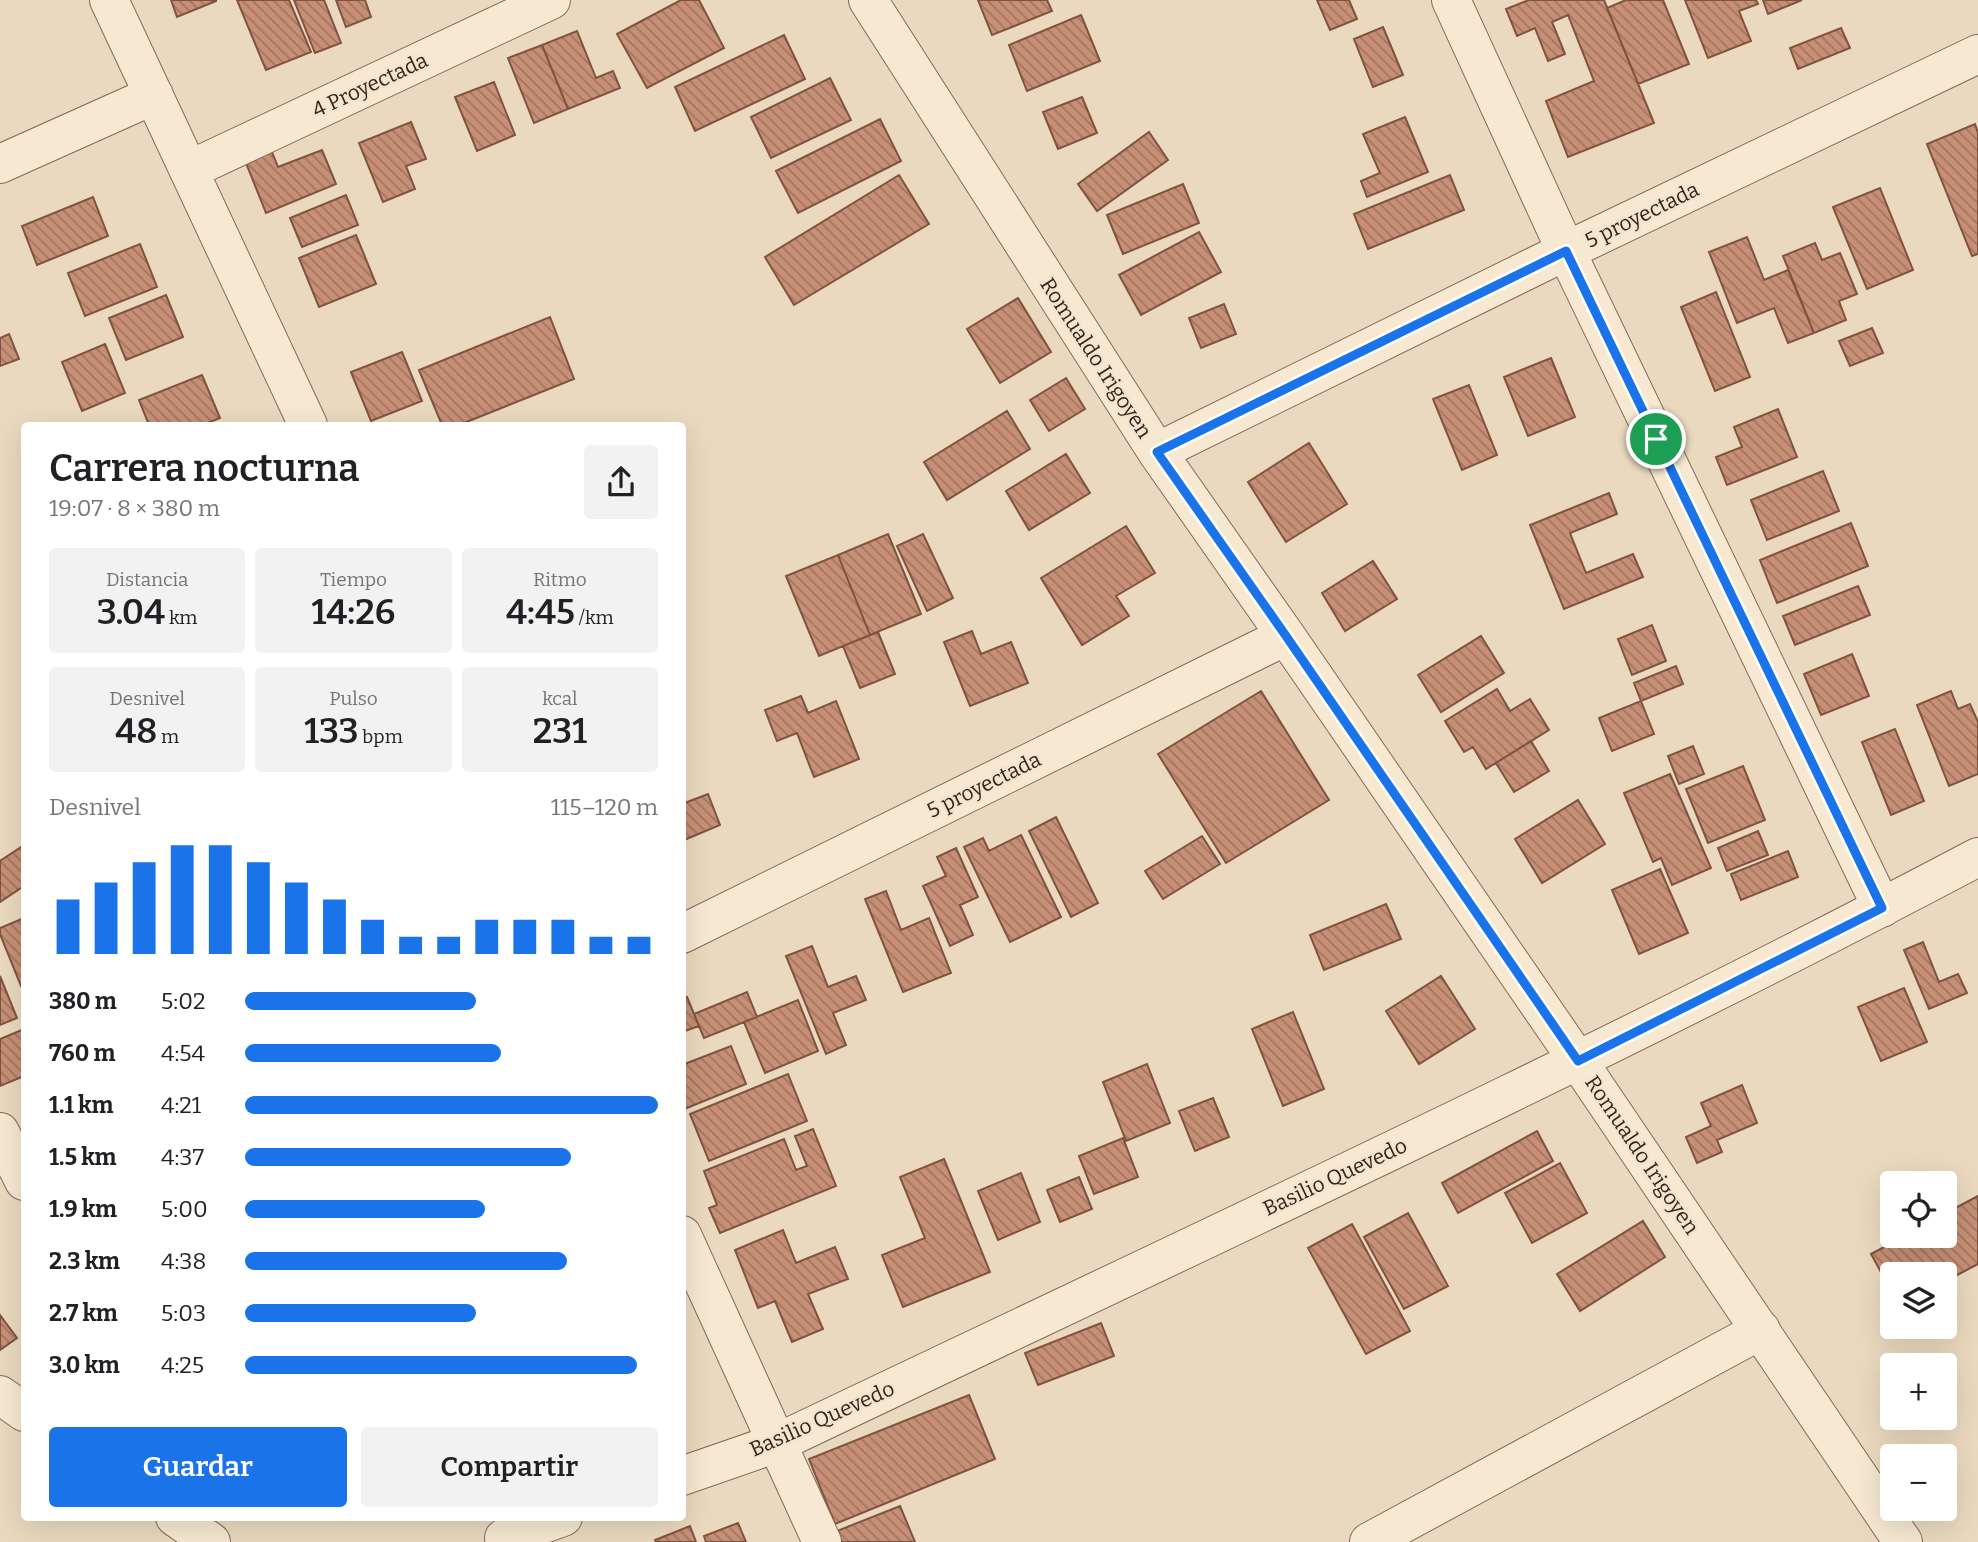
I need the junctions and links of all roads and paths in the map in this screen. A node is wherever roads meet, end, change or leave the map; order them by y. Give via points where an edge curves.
1 (110, 0) edge
2 (551, 0) edge
3 (868, 0) edge
4 (1451, 0) edge
5 (1978, 54) edge
6 (154, 95) junction
7 (0, 164) edge
8 (189, 170) junction
9 (1566, 251) junction
10 (307, 422) edge
11 (1157, 452) junction
12 (1286, 636) junction
13 (1978, 857) edge
14 (1882, 908) junction
15 (686, 932) edge
16 (1578, 1061) junction
17 (0, 1132) edge
18 (21, 1175) edge
19 (686, 1244) edge
20 (1761, 1329) junction
21 (0, 1395) edge
22 (21, 1410) edge
23 (777, 1443) junction
24 (686, 1475) edge
25 (181, 1521) edge
26 (552, 1521) edge
27 (504, 1538) dead end
28 (211, 1542) edge
29 (822, 1542) edge
30 (1369, 1542) edge
31 (1903, 1542) edge

1 - 6 street
2 - 8 street, 4 Proyectada
3 - 11 street, Romualdo Irigoyen
4 - 9 street
5 - 9 street, 5 proyectada
6 - 7 street
6 - 8 street
8 - 10 street
9 - 11 street, 5 proyectada
9 - 14 street
11 - 12 street, Romualdo Irigoyen
12 - 15 street, 5 proyectada
12 - 16 street, Romualdo Irigoyen
13 - 14 street, Basilio Quevedo
14 - 16 street, Basilio Quevedo
16 - 20 street, Romualdo Irigoyen
16 - 23 street, Basilio Quevedo
17 - 18 street
19 - 23 street
20 - 30 street
20 - 31 street, Romualdo Irigoyen
21 - 22 street
23 - 24 street, Basilio Quevedo
23 - 29 street
25 - 28 street
26 - 27 street

